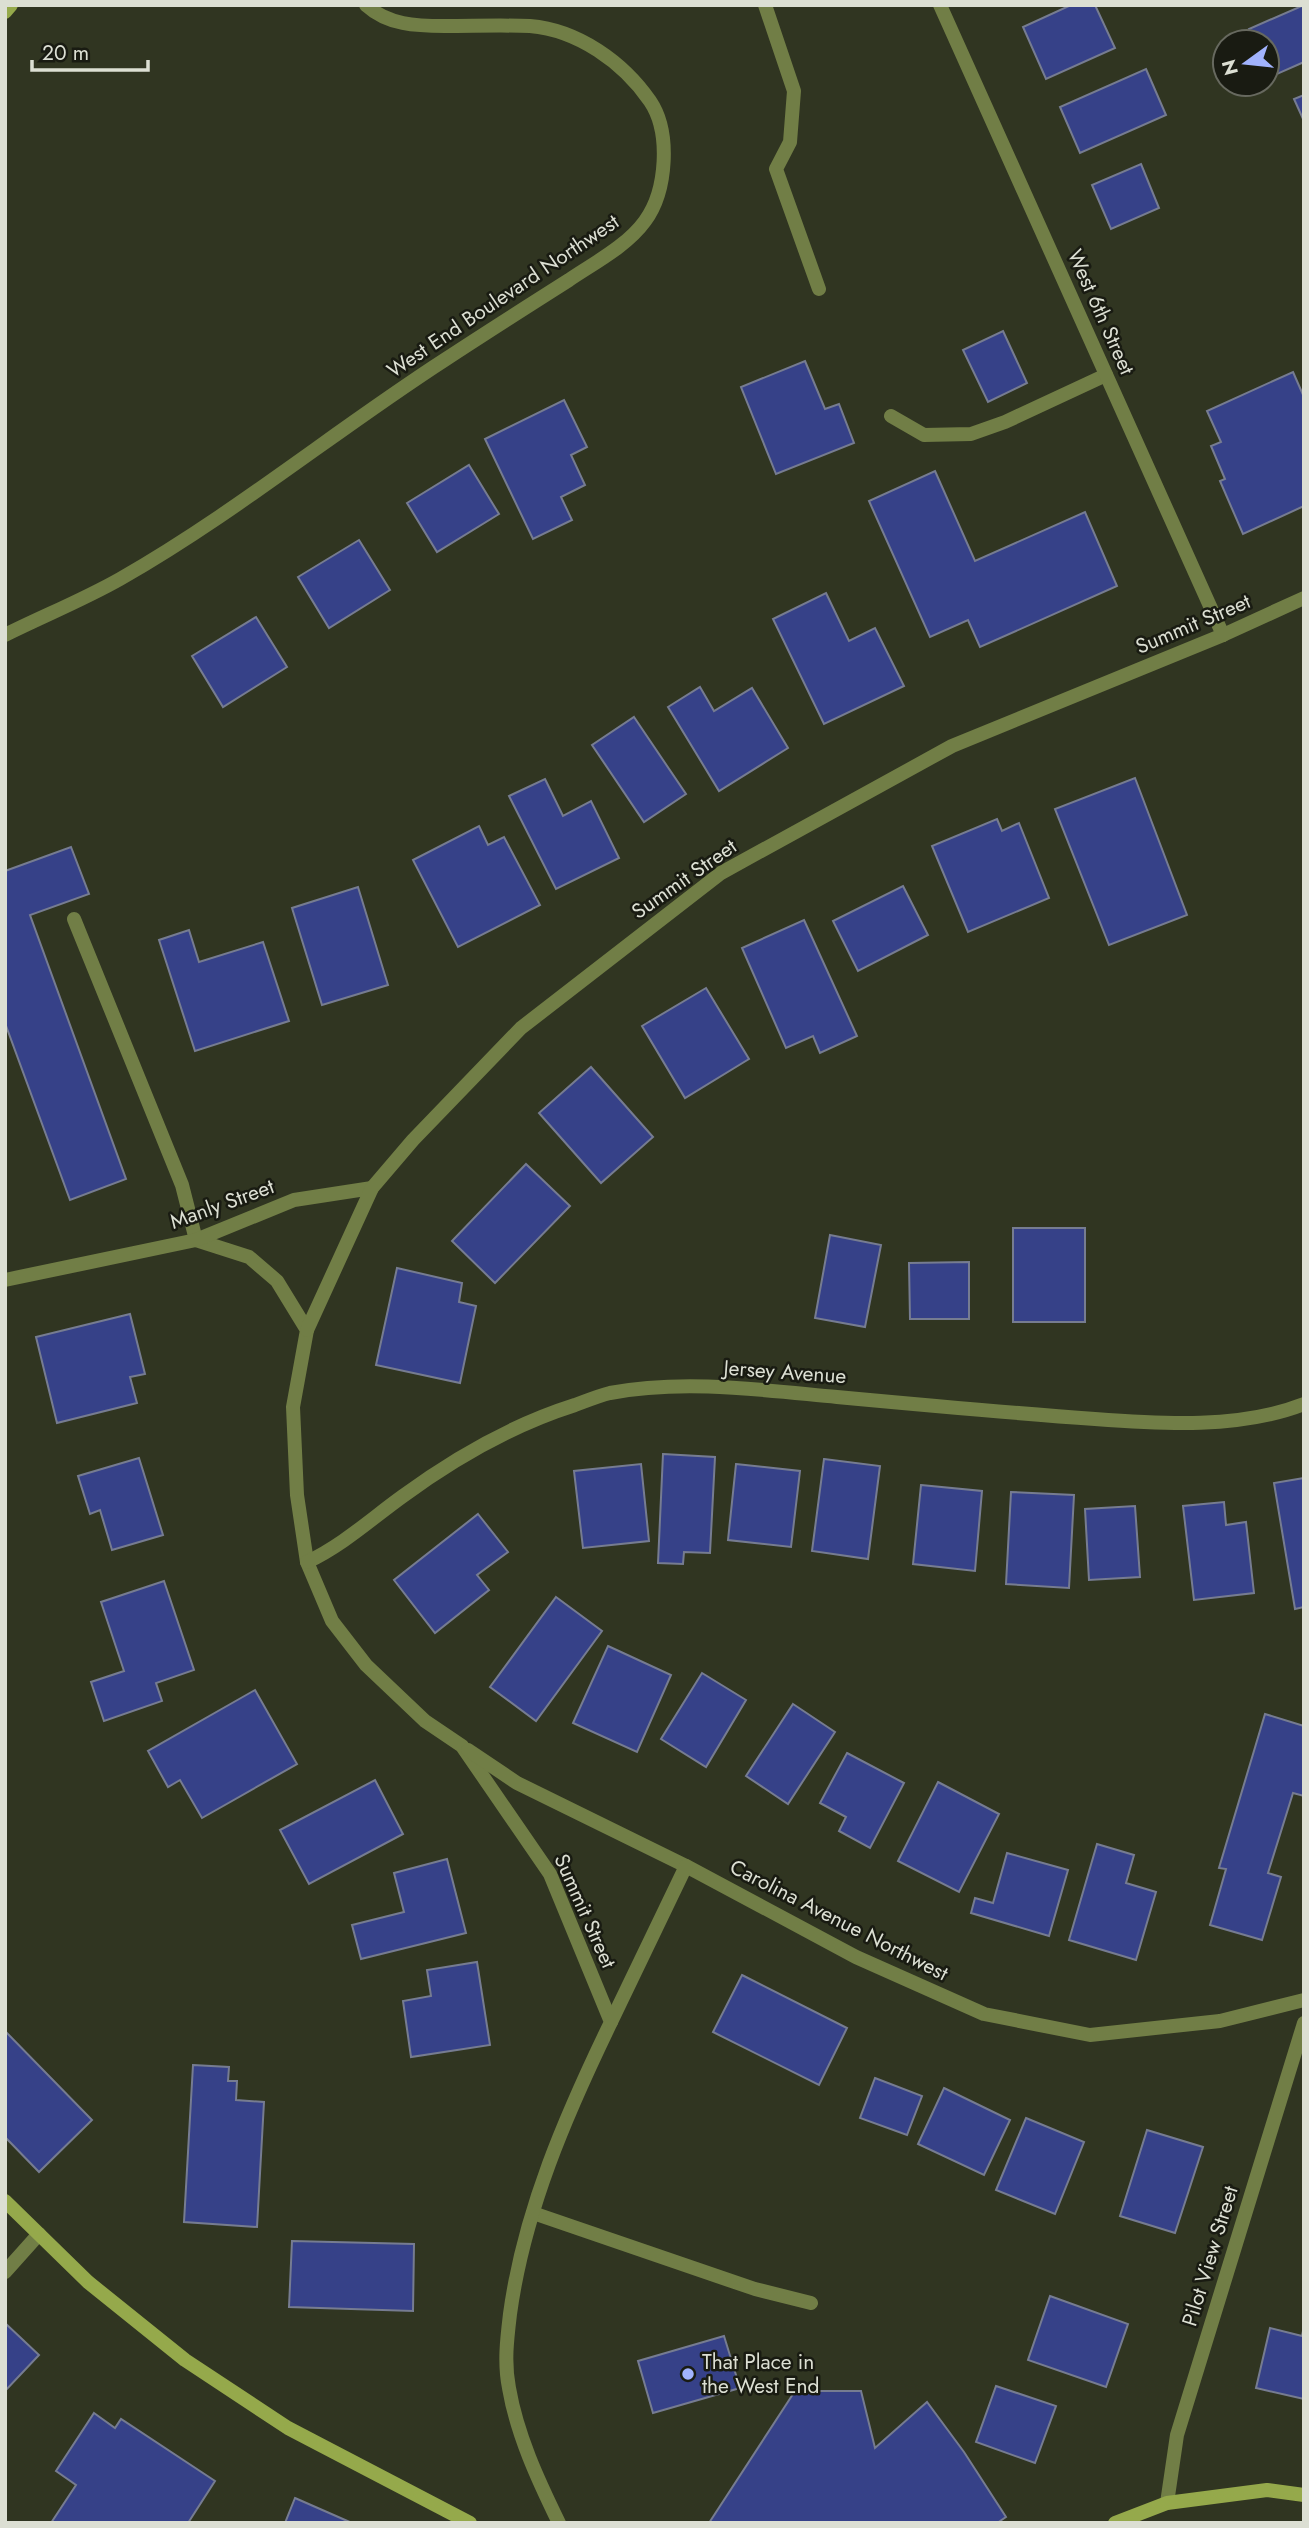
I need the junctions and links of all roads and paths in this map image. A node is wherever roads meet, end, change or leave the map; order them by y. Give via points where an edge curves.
1 (11, 5) edge
2 (366, 5) edge
3 (765, 5) edge
4 (940, 5) edge
5 (5, 12) edge
6 (819, 289) dead end
7 (1106, 375) junction
8 (891, 416) dead end
9 (1304, 598) edge
10 (5, 635) edge
11 (1223, 635) junction
12 (74, 919) dead end
13 (372, 1188) junction
14 (196, 1240) junction
15 (5, 1280) edge
16 (307, 1330) junction
17 (1304, 1404) edge
18 (307, 1562) junction
19 (462, 1746) junction
20 (686, 1866) junction
21 (1304, 2000) edge
22 (611, 2022) junction
23 (1304, 2023) edge
24 (5, 2201) edge
25 (533, 2213) junction
26 (39, 2234) junction
27 (5, 2272) edge
28 (811, 2303) dead end
29 (1304, 2495) edge
30 (1167, 2503) junction
31 (470, 2523) edge
32 (559, 2523) edge
33 (1115, 2523) edge

1 - 5 street
2 - 10 street, West End Boulevard Northwest via 389,21 423,26 532,26 565,33 598,50 627,73 650,101 663,132 664,169 647,220 591,265 223,513 119,579
3 - 6 street via 794,91 790,142 776,169
4 - 7 street, West 6th Street
7 - 8 street via 971,434 924,435
7 - 11 street, West 6th Street
9 - 11 street, Summit Street
11 - 13 street, Summit Street via 952,746 721,873 522,1028
12 - 14 street via 182,1185
13 - 14 street, Manly Street via 294,1200
13 - 16 street, Summit Street
14 - 15 street, Manly Street
14 - 16 street via 249,1256 277,1281
16 - 18 street, Summit Street via 293,1407 297,1494
17 - 18 street, Jersey Avenue via 1245,1420 1140,1422 750,1389 661,1387 608,1394 541,1416 477,1446 333,1550
18 - 19 street, Summit Street via 332,1621 366,1665 425,1721
19 - 20 street, Carolina Avenue Northwest via 517,1783
19 - 22 street, Summit Street via 550,1874
20 - 21 street, Carolina Avenue Northwest via 856,1957 984,2014 1090,2035 1220,2021
20 - 22 street
22 - 25 street via 576,2094
23 - 30 street, Pilot View Street via 1177,2435
24 - 26 street
25 - 28 street via 755,2289
25 - 32 street via 514,2289 506,2350 508,2386 515,2420
26 - 27 street
26 - 31 street via 88,2282 186,2360 288,2428
29 - 30 street via 1267,2490
30 - 33 street

